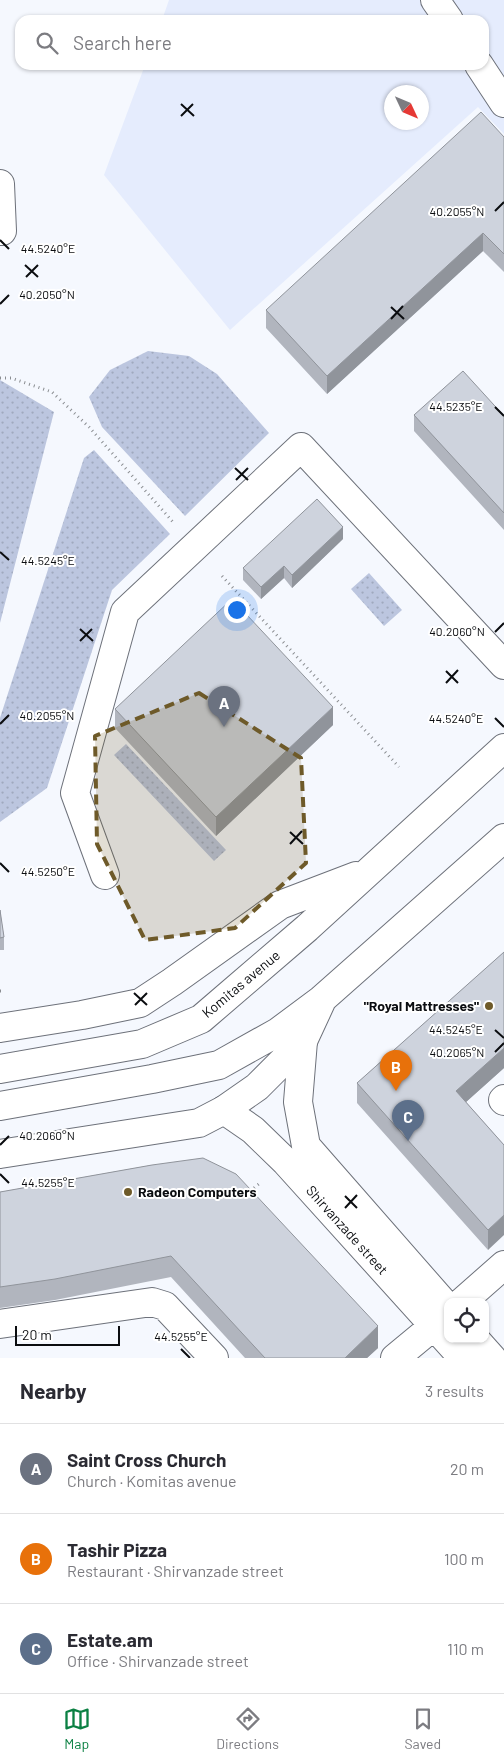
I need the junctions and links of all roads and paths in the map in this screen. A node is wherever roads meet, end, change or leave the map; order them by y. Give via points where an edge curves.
1 (435, 0) edge
2 (446, 15) edge
3 (482, 70) edge
4 (504, 103) edge
5 (0, 184) edge
6 (2, 231) dead end
7 (0, 378) edge
8 (173, 522) dead end
9 (222, 576) dead end
10 (504, 665) edge
11 (504, 748) edge
12 (399, 766) dead end
13 (504, 838) edge
14 (369, 871) junction
15 (105, 875) dead end
16 (321, 1000) junction
17 (0, 1028) edge
18 (303, 1041) junction
19 (0, 1069) edge
20 (0, 1106) edge
21 (224, 1110) junction
22 (0, 1154) edge
23 (262, 1180) dead end
24 (254, 1188) dead end
25 (504, 1265) edge
26 (467, 1298) edge
27 (443, 1316) edge
28 (0, 1324) edge
29 (479, 1343) edge
30 (214, 1358) edge
31 (395, 1358) edge
32 (463, 1358) edge
33 (492, 1358) edge

1 - 2 main road
3 - 4 main road
5 - 6 main road
7 - 8 path via 11,378 52,392 89,427
9 - 12 path
10 - 15 main road via 301,447 125,612 75,793
11 - 14 main road, Komitas avenue
13 - 16 main road
14 - 17 main road, Komitas avenue via 280,905 140,1003
14 - 19 main road, Komitas avenue via 201,1019 142,1044
16 - 18 main road
16 - 20 main road via 278,1032 219,1065
18 - 21 main road via 257,1087
18 - 27 main road, Shirvanzade street via 298,1102 306,1146
21 - 22 main road via 199,1123
21 - 27 main road, Shirvanzade street via 253,1130
23 - 24 path
25 - 26 main road
27 - 31 main road
27 - 32 main road, Shirvanzade street
28 - 30 main road via 152,1302 164,1306
29 - 33 main road

